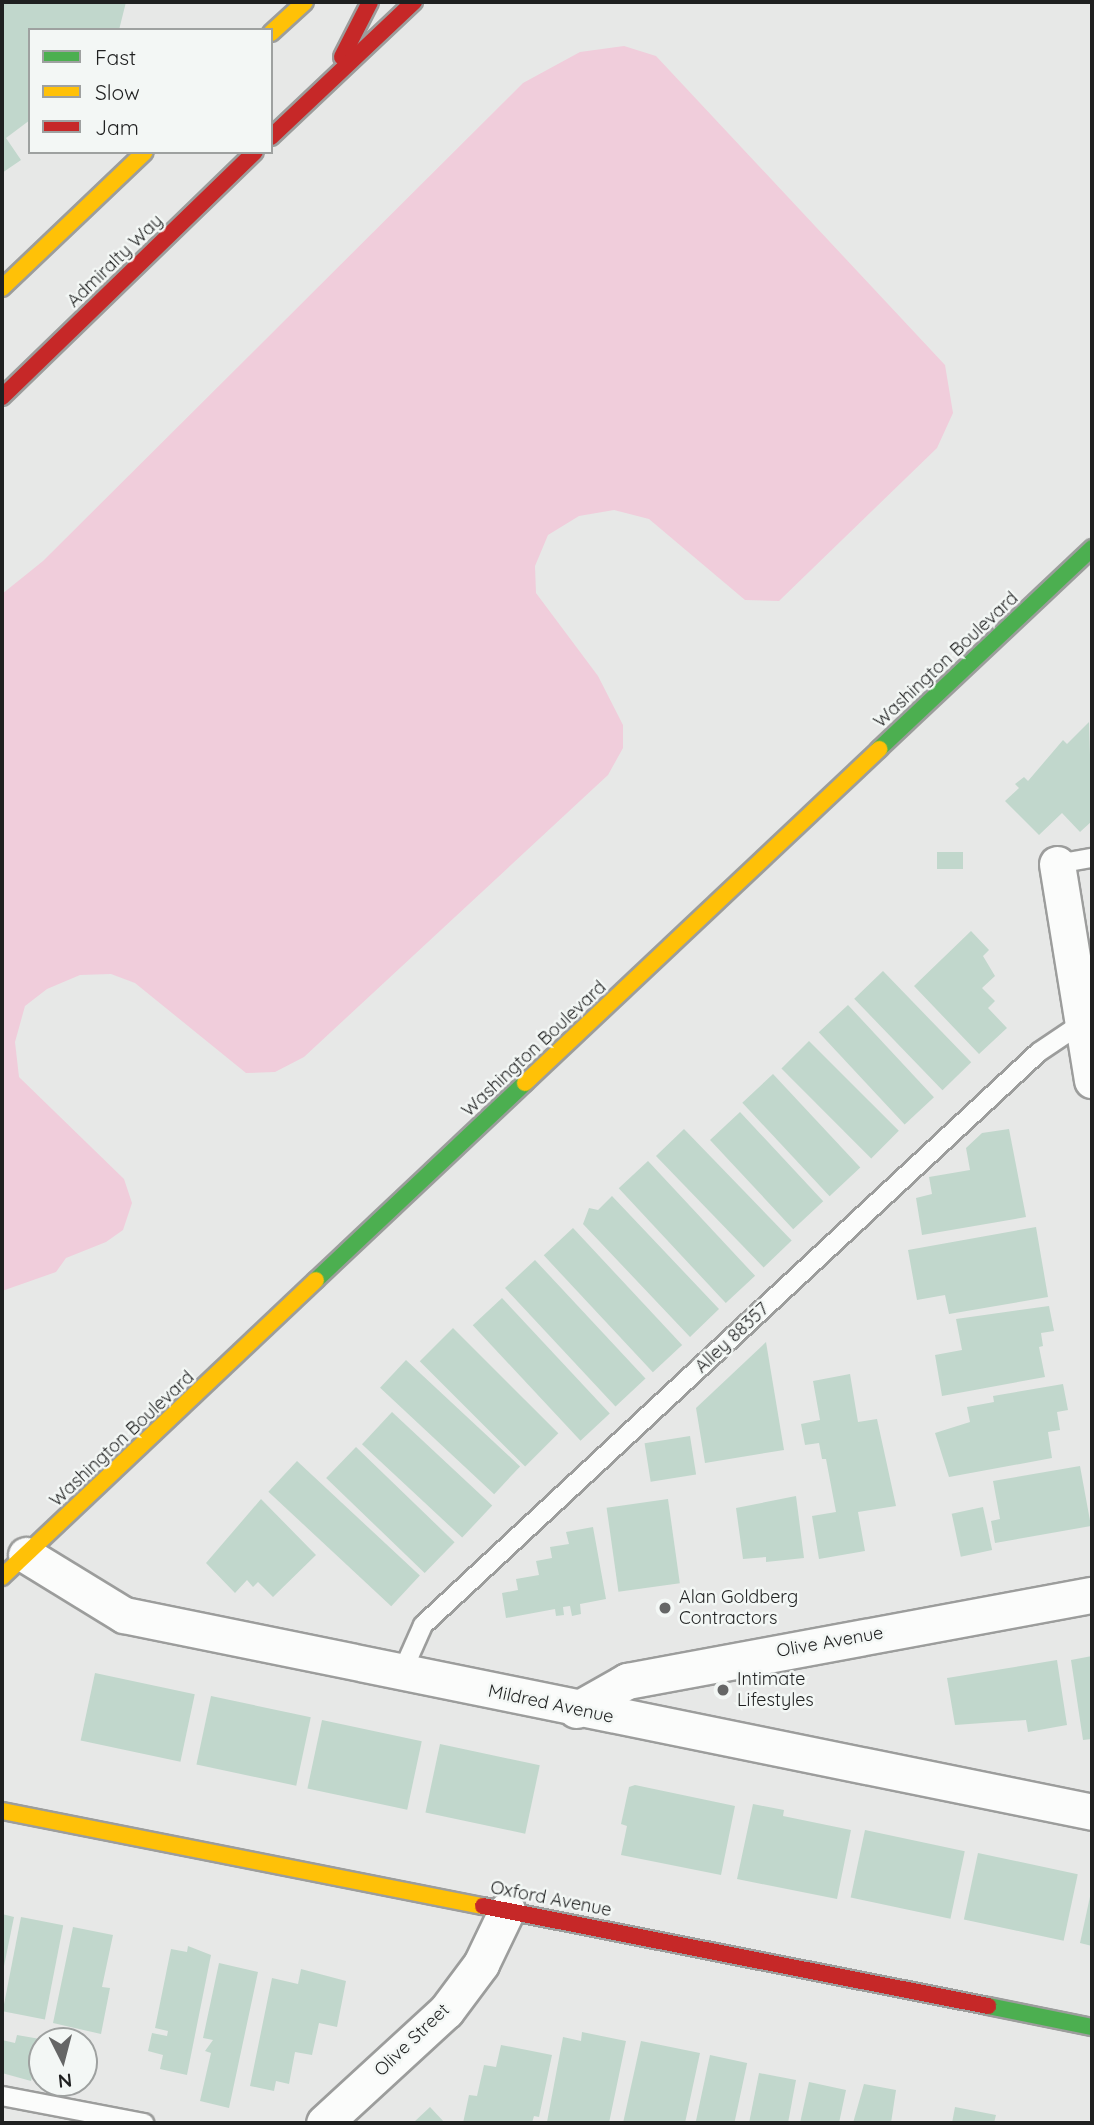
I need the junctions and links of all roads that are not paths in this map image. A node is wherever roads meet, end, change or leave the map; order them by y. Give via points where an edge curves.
1 (304, 2) edge
2 (370, 2) edge
3 (414, 2) edge
4 (273, 31) edge
5 (330, 80) junction
6 (273, 134) edge
7 (143, 154) edge
8 (253, 154) edge
9 (2, 288) edge
10 (2, 397) edge
11 (1092, 548) edge
12 (1092, 858) edge
13 (1057, 864) joint
14 (1082, 1023) junction
15 (1092, 1080) edge
16 (14, 1566) edge
17 (1092, 1595) edge
18 (402, 1670) junction
19 (576, 1710) junction
20 (2, 1811) edge
21 (1092, 1812) edge
22 (507, 1910) junction
23 (1092, 2027) edge
24 (2, 2096) edge
25 (144, 2123) edge
26 (324, 2123) edge

1 - 4 street
2 - 5 street
3 - 5 street
5 - 6 street
7 - 9 street
8 - 10 street, Admiralty Way
11 - 16 street, Washington Boulevard
12 - 13 lane
13 - 14 street
14 - 15 street
14 - 18 lane, Alley 88357 via 1039,1052 424,1625
16 - 18 street, Mildred Avenue via 124,1615
17 - 19 street, Olive Avenue via 627,1681
18 - 19 street, Mildred Avenue
19 - 21 street, Mildred Avenue
20 - 22 street, Oxford Avenue
22 - 23 street, Oxford Avenue
22 - 26 street, Olive Street via 481,1964 446,2011
24 - 25 lane

